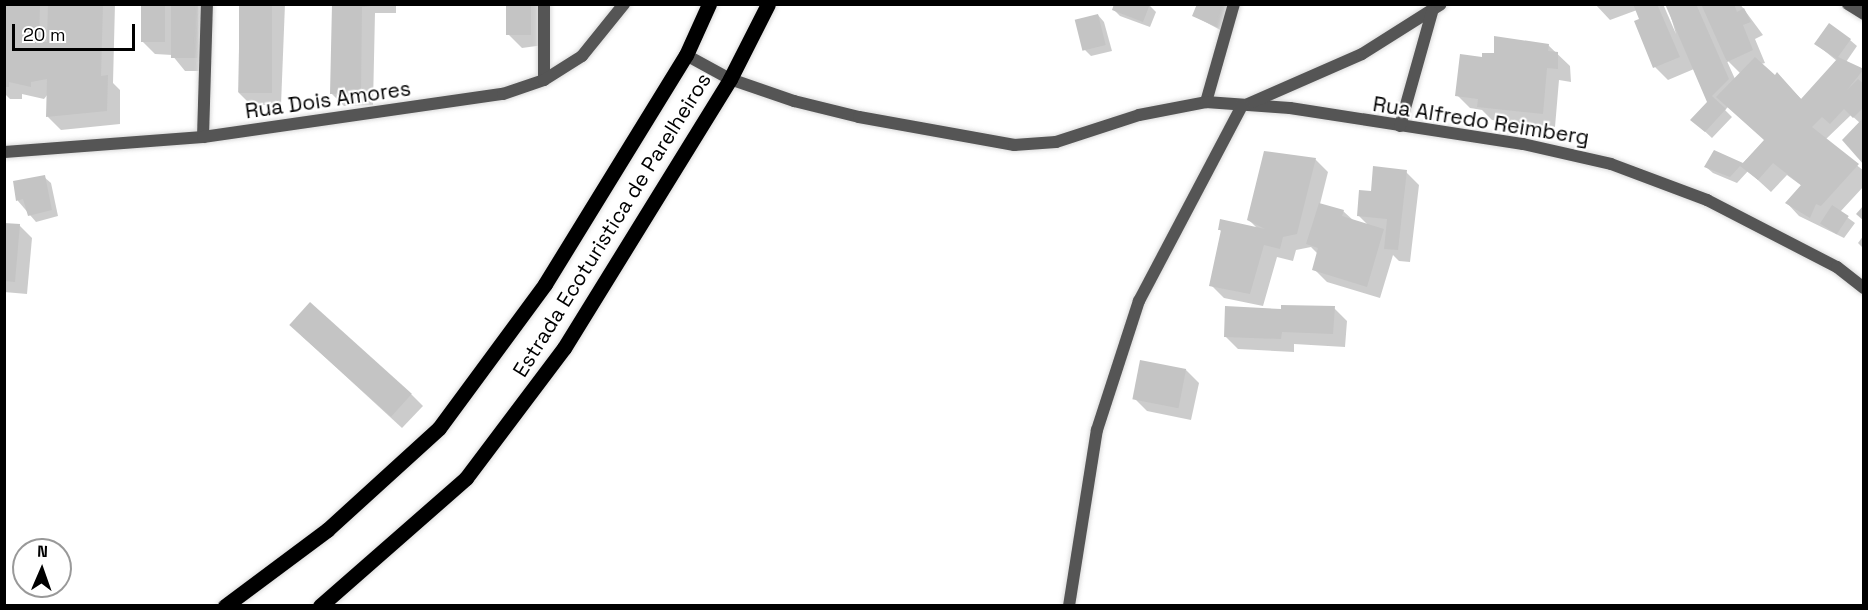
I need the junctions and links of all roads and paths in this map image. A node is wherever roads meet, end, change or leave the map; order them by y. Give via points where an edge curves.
1 (207, 4) edge
2 (544, 4) edge
3 (624, 4) edge
4 (709, 4) edge
5 (768, 4) edge
6 (1234, 4) edge
7 (1848, 4) edge
8 (1436, 8) edge
9 (1863, 14) edge
10 (686, 55) junction
11 (730, 79) junction
12 (544, 80) junction
13 (1206, 102) junction
14 (1242, 106) junction
15 (1400, 126) junction
16 (203, 137) junction
17 (4, 152) edge
18 (1863, 288) edge
19 (225, 606) edge
20 (320, 606) edge
21 (1069, 606) edge

1 - 16 street
2 - 12 street
3 - 12 street, Rua Dois Amores via 582,56
4 - 10 main road, Estrada Ecoturistica de Parelheiros
5 - 11 main road, Estrada Ecoturistica de Parelheiros
6 - 13 street
7 - 9 street
8 - 14 street via 1362,54
8 - 15 street
10 - 11 street, Rua Alfredo Reimberg
10 - 19 main road, Estrada Ecoturistica de Parelheiros via 544,284 439,428 327,530
11 - 13 street, Rua Alfredo Reimberg via 859,117 1014,145 1056,142 1139,115
11 - 20 main road, Estrada Ecoturistica de Parelheiros via 564,348 466,478
12 - 16 street, Rua Dois Amores via 492,96
13 - 14 street, Rua Alfredo Reimberg
14 - 15 street, Rua Alfredo Reimberg via 1290,108
14 - 21 street via 1139,301 1097,430
15 - 18 street, Rua Alfredo Reimberg via 1523,144 1611,164 1717,204 1837,267
16 - 17 street, Rua Dois Amores

